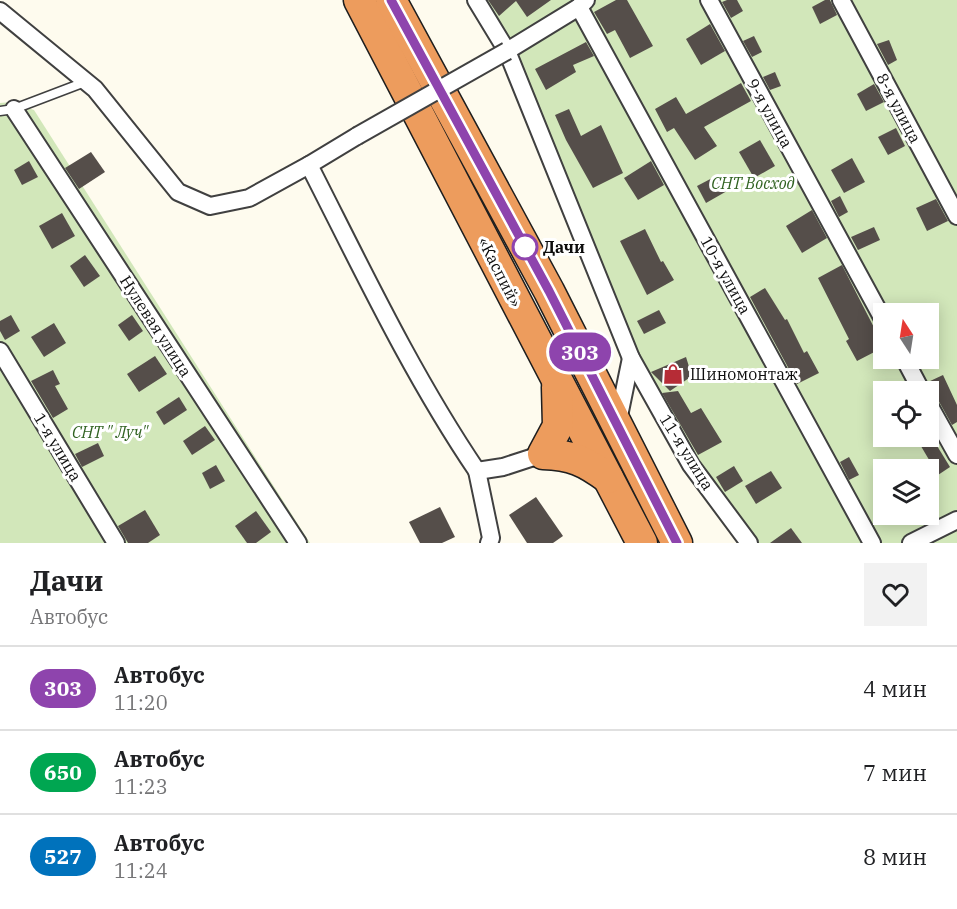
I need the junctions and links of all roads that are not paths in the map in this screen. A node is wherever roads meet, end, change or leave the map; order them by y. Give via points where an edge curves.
1 (359, 0) edge
2 (392, 0) edge
3 (476, 0) edge
4 (709, 0) edge
5 (841, 0) edge
6 (583, 4) edge
7 (0, 11) edge
8 (507, 51) junction
9 (85, 82) junction
10 (7, 110) edge
11 (309, 165) junction
12 (957, 216) edge
13 (874, 303) edge
14 (0, 351) edge
15 (631, 358) junction
16 (557, 381) junction
17 (939, 423) edge
18 (617, 425) junction
19 (543, 454) junction
20 (957, 455) edge
21 (477, 471) junction
22 (608, 478) junction
23 (957, 520) edge
24 (116, 543) edge
25 (298, 543) edge
26 (489, 543) edge
27 (642, 543) edge
28 (677, 543) edge
29 (748, 543) edge
30 (873, 543) edge
31 (910, 543) edge

1 - 16 highway, «Каспий»
2 - 18 highway, «Каспий»
3 - 8 street, 11-я улица
4 - 13 street, 9-я улица
5 - 12 street, 8-я улица
6 - 8 street
6 - 30 street, 10-я улица
7 - 9 street
8 - 11 street, bridge
8 - 15 street, 11-я улица
9 - 10 lane
9 - 11 street via 178,192 210,206 249,198
10 - 25 street, Нулевая улица
11 - 21 street via 415,369
14 - 24 street, 1-я улица
15 - 18 street
15 - 29 street, 11-я улица via 691,465
16 - 19 highway via 558,426
16 - 22 highway, «Каспий»
17 - 20 street
18 - 28 highway, «Каспий»
19 - 21 street
19 - 22 highway via 585,461
21 - 26 street
22 - 27 highway, «Каспий»
23 - 31 street

